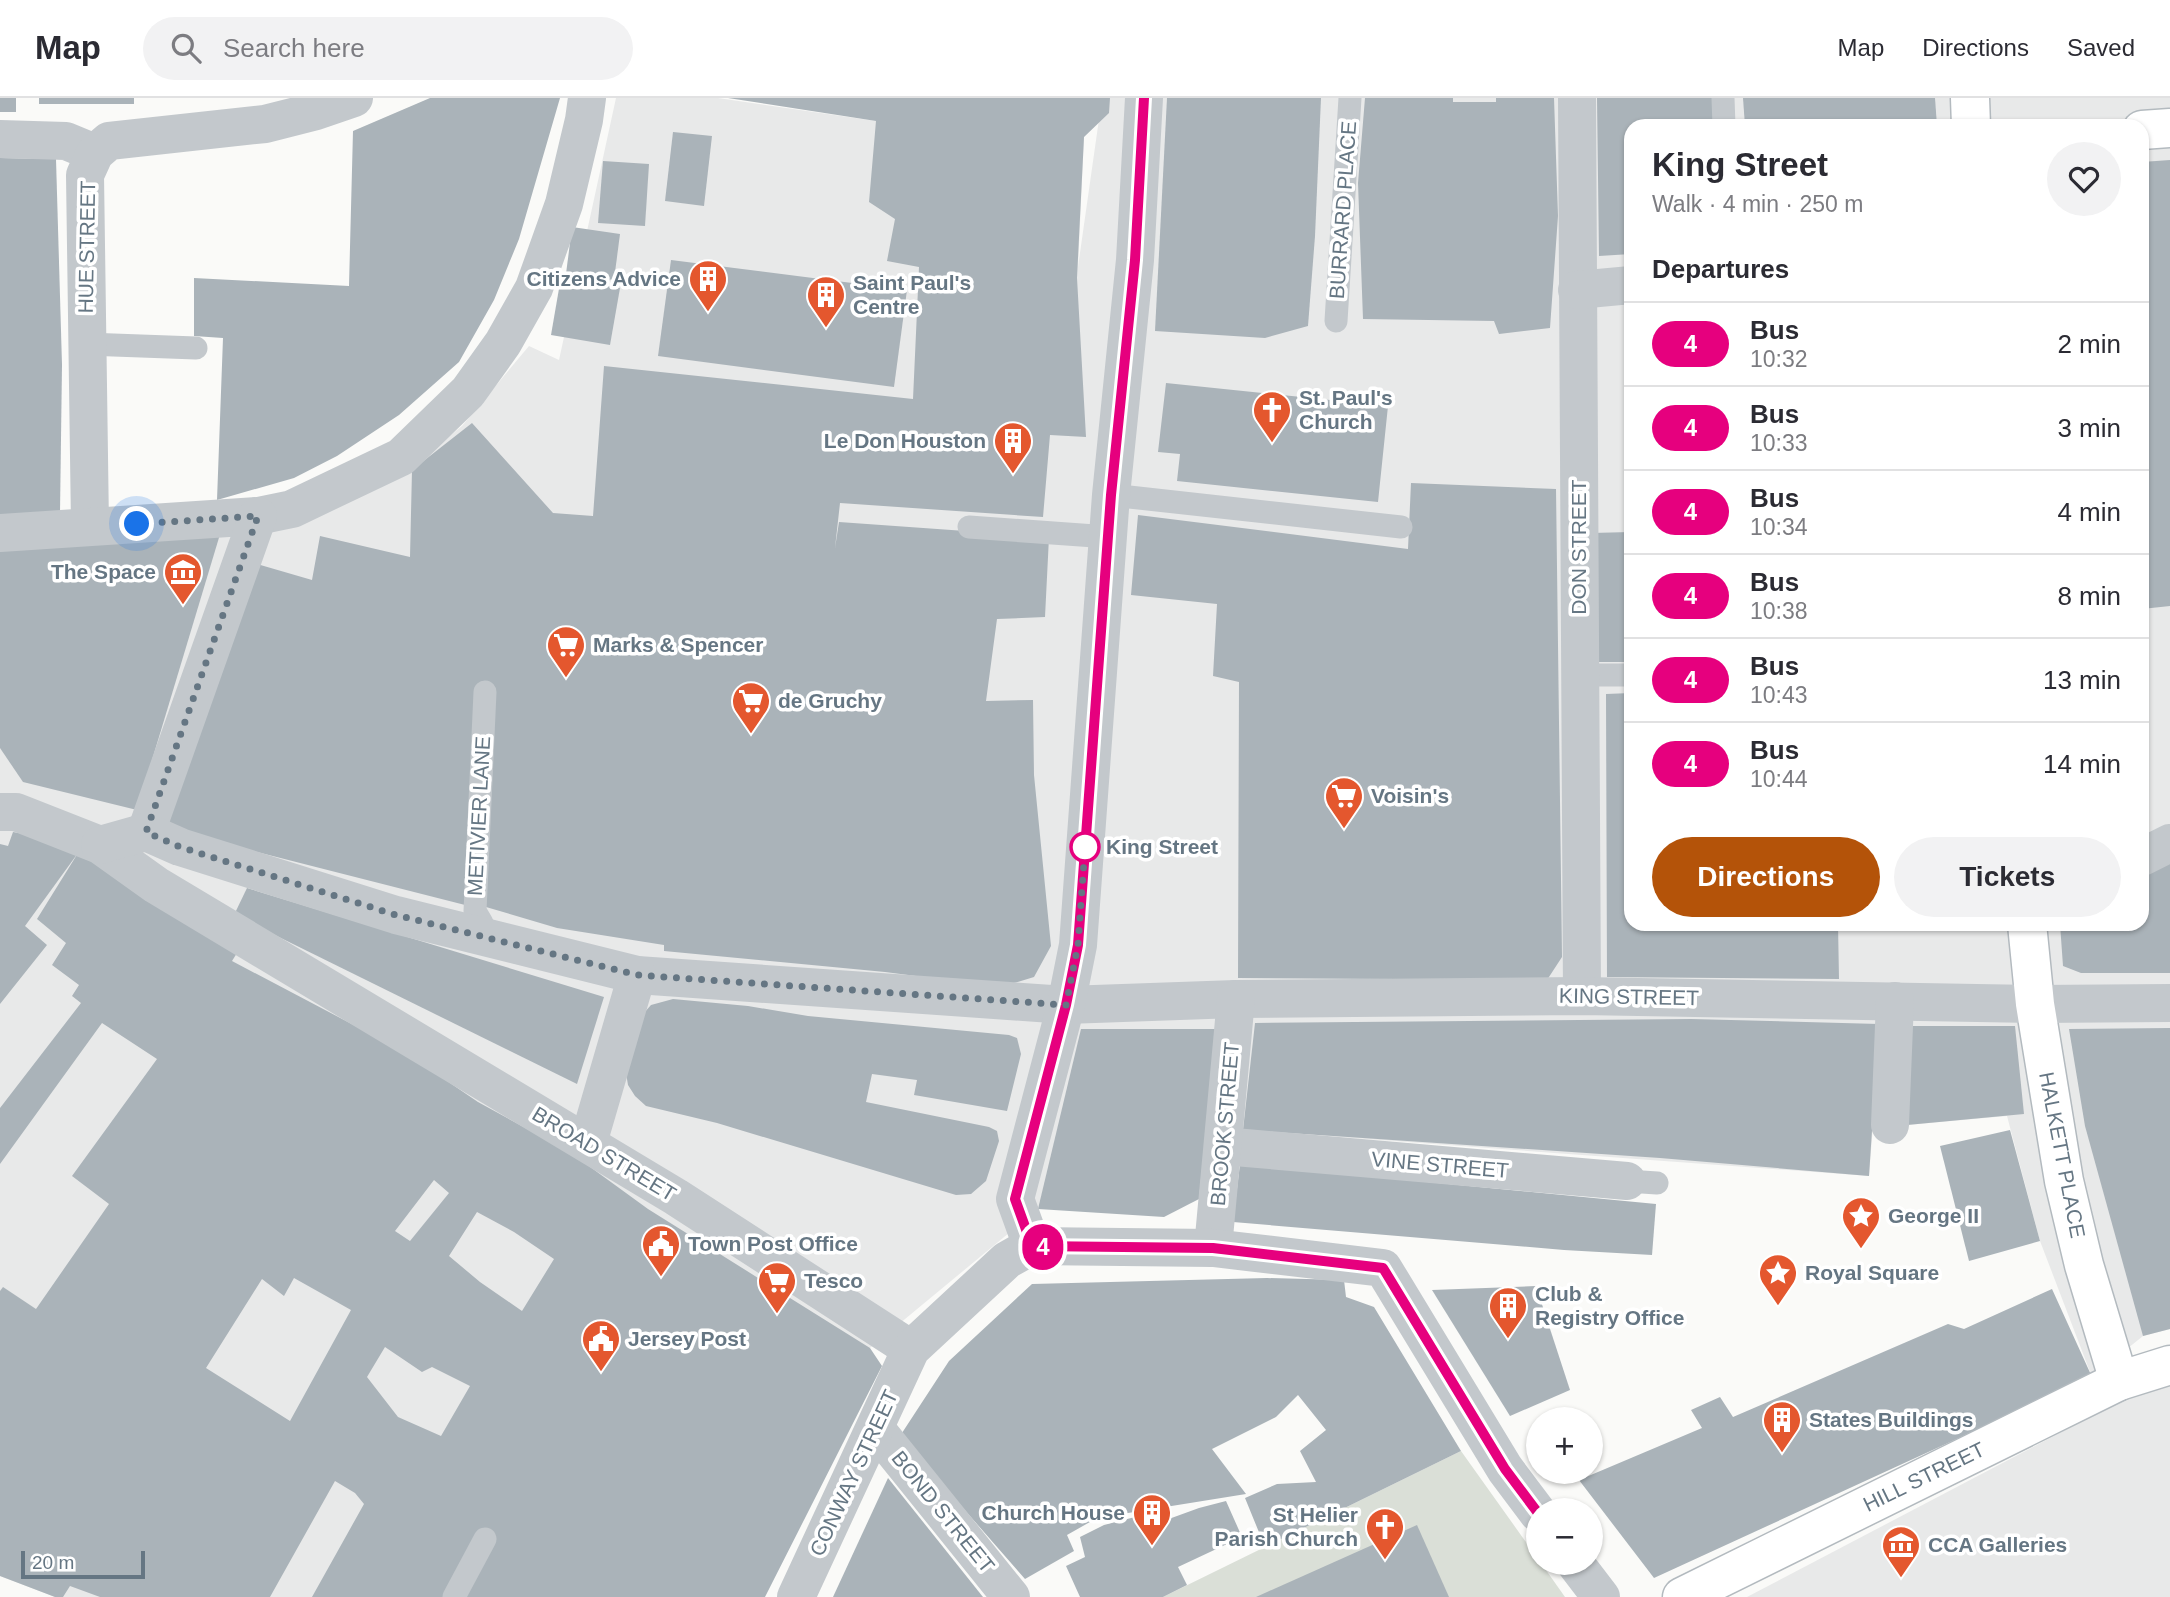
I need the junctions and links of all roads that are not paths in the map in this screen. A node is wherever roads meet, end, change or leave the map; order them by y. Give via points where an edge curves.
1 (354, 98) edge
2 (587, 98) edge
3 (1144, 98) edge
4 (1350, 98) edge
5 (1577, 98) edge
6 (1723, 98) edge
7 (1970, 98) edge
8 (1724, 119) edge
9 (1971, 119) edge
10 (2170, 128) edge
11 (2149, 130) edge
12 (0, 139) edge
13 (90, 164) junction
14 (1624, 286) edge
15 (1577, 290) junction
16 (1336, 321) dead end
17 (86, 344) junction
18 (196, 348) dead end
19 (1111, 495) junction
20 (258, 516) junction
21 (90, 526) junction
22 (969, 527) dead end
23 (1401, 527) dead end
24 (0, 533) edge
25 (1109, 537) junction
26 (1579, 675) junction
27 (1624, 675) edge
28 (485, 692) dead end
29 (5, 805) edge
30 (146, 832) junction
31 (2170, 843) edge
32 (100, 845) junction
33 (2149, 854) edge
34 (2028, 931) edge
35 (480, 936) junction
36 (637, 975) junction
37 (1582, 996) junction
38 (1236, 999) junction
39 (1895, 1001) junction
40 (2170, 1003) edge
41 (2035, 1004) junction
42 (1066, 1005) junction
43 (1890, 1125) dead end
44 (588, 1143) junction
45 (1223, 1146) junction
46 (1642, 1182) dead end
47 (1032, 1246) junction
48 (1213, 1248) junction
49 (911, 1349) junction
50 (2170, 1365) edge
51 (2119, 1381) junction
52 (875, 1428) junction
53 (1527, 1498) edge
54 (485, 1539) dead end
55 (1584, 1575) edge
56 (454, 1597) edge
57 (796, 1597) edge
58 (1012, 1597) edge
59 (1601, 1597) edge
60 (1682, 1597) edge

1 - 13 street, HUE STREET via 264,124 109,141
2 - 20 street via 564,204 534,288 468,392 401,457 292,509
3 - 19 street via 1135,260
4 - 16 lane, BURRARD PLACE
5 - 15 street, DON STREET
6 - 8 lane
7 - 9 main road
10 - 11 main road
12 - 13 street via 66,141
13 - 17 street, HUE STREET
14 - 15 street
15 - 26 street, DON STREET
17 - 18 lane
17 - 21 street, HUE STREET
19 - 23 lane
19 - 25 street
20 - 21 street
20 - 30 street
21 - 24 street
22 - 25 lane
25 - 42 street via 1078,945
26 - 27 lane
26 - 37 street, DON STREET
28 - 35 lane, METIVIER LANE via 475,911 482,923
29 - 32 street, BROAD STREET
30 - 32 street
30 - 35 street, KING STREET via 180,847 396,915
31 - 33 street
32 - 44 street, BROAD STREET via 156,885
34 - 41 main road, HALKETT PLACE
35 - 36 street, KING STREET
36 - 42 street, KING STREET
36 - 44 street
37 - 38 street, KING STREET
37 - 39 street, KING STREET
38 - 42 street, KING STREET
38 - 45 street, BROOK STREET
39 - 41 street, KING STREET
39 - 43 street
40 - 41 street, KING STREET
41 - 51 main road, HALKETT PLACE via 2064,1181
42 - 47 street via 1015,1199
44 - 49 street, BROAD STREET
45 - 46 street, VINE STREET
45 - 48 street, BROOK STREET
47 - 48 street
47 - 49 street via 1007,1260
48 - 53 street via 1383,1268
49 - 52 street, CONWAY STREET
50 - 51 main road, HILL STREET
51 - 60 main road, HILL STREET
52 - 57 street, CONWAY STREET
52 - 58 street, BOND STREET
54 - 56 lane
55 - 59 street

